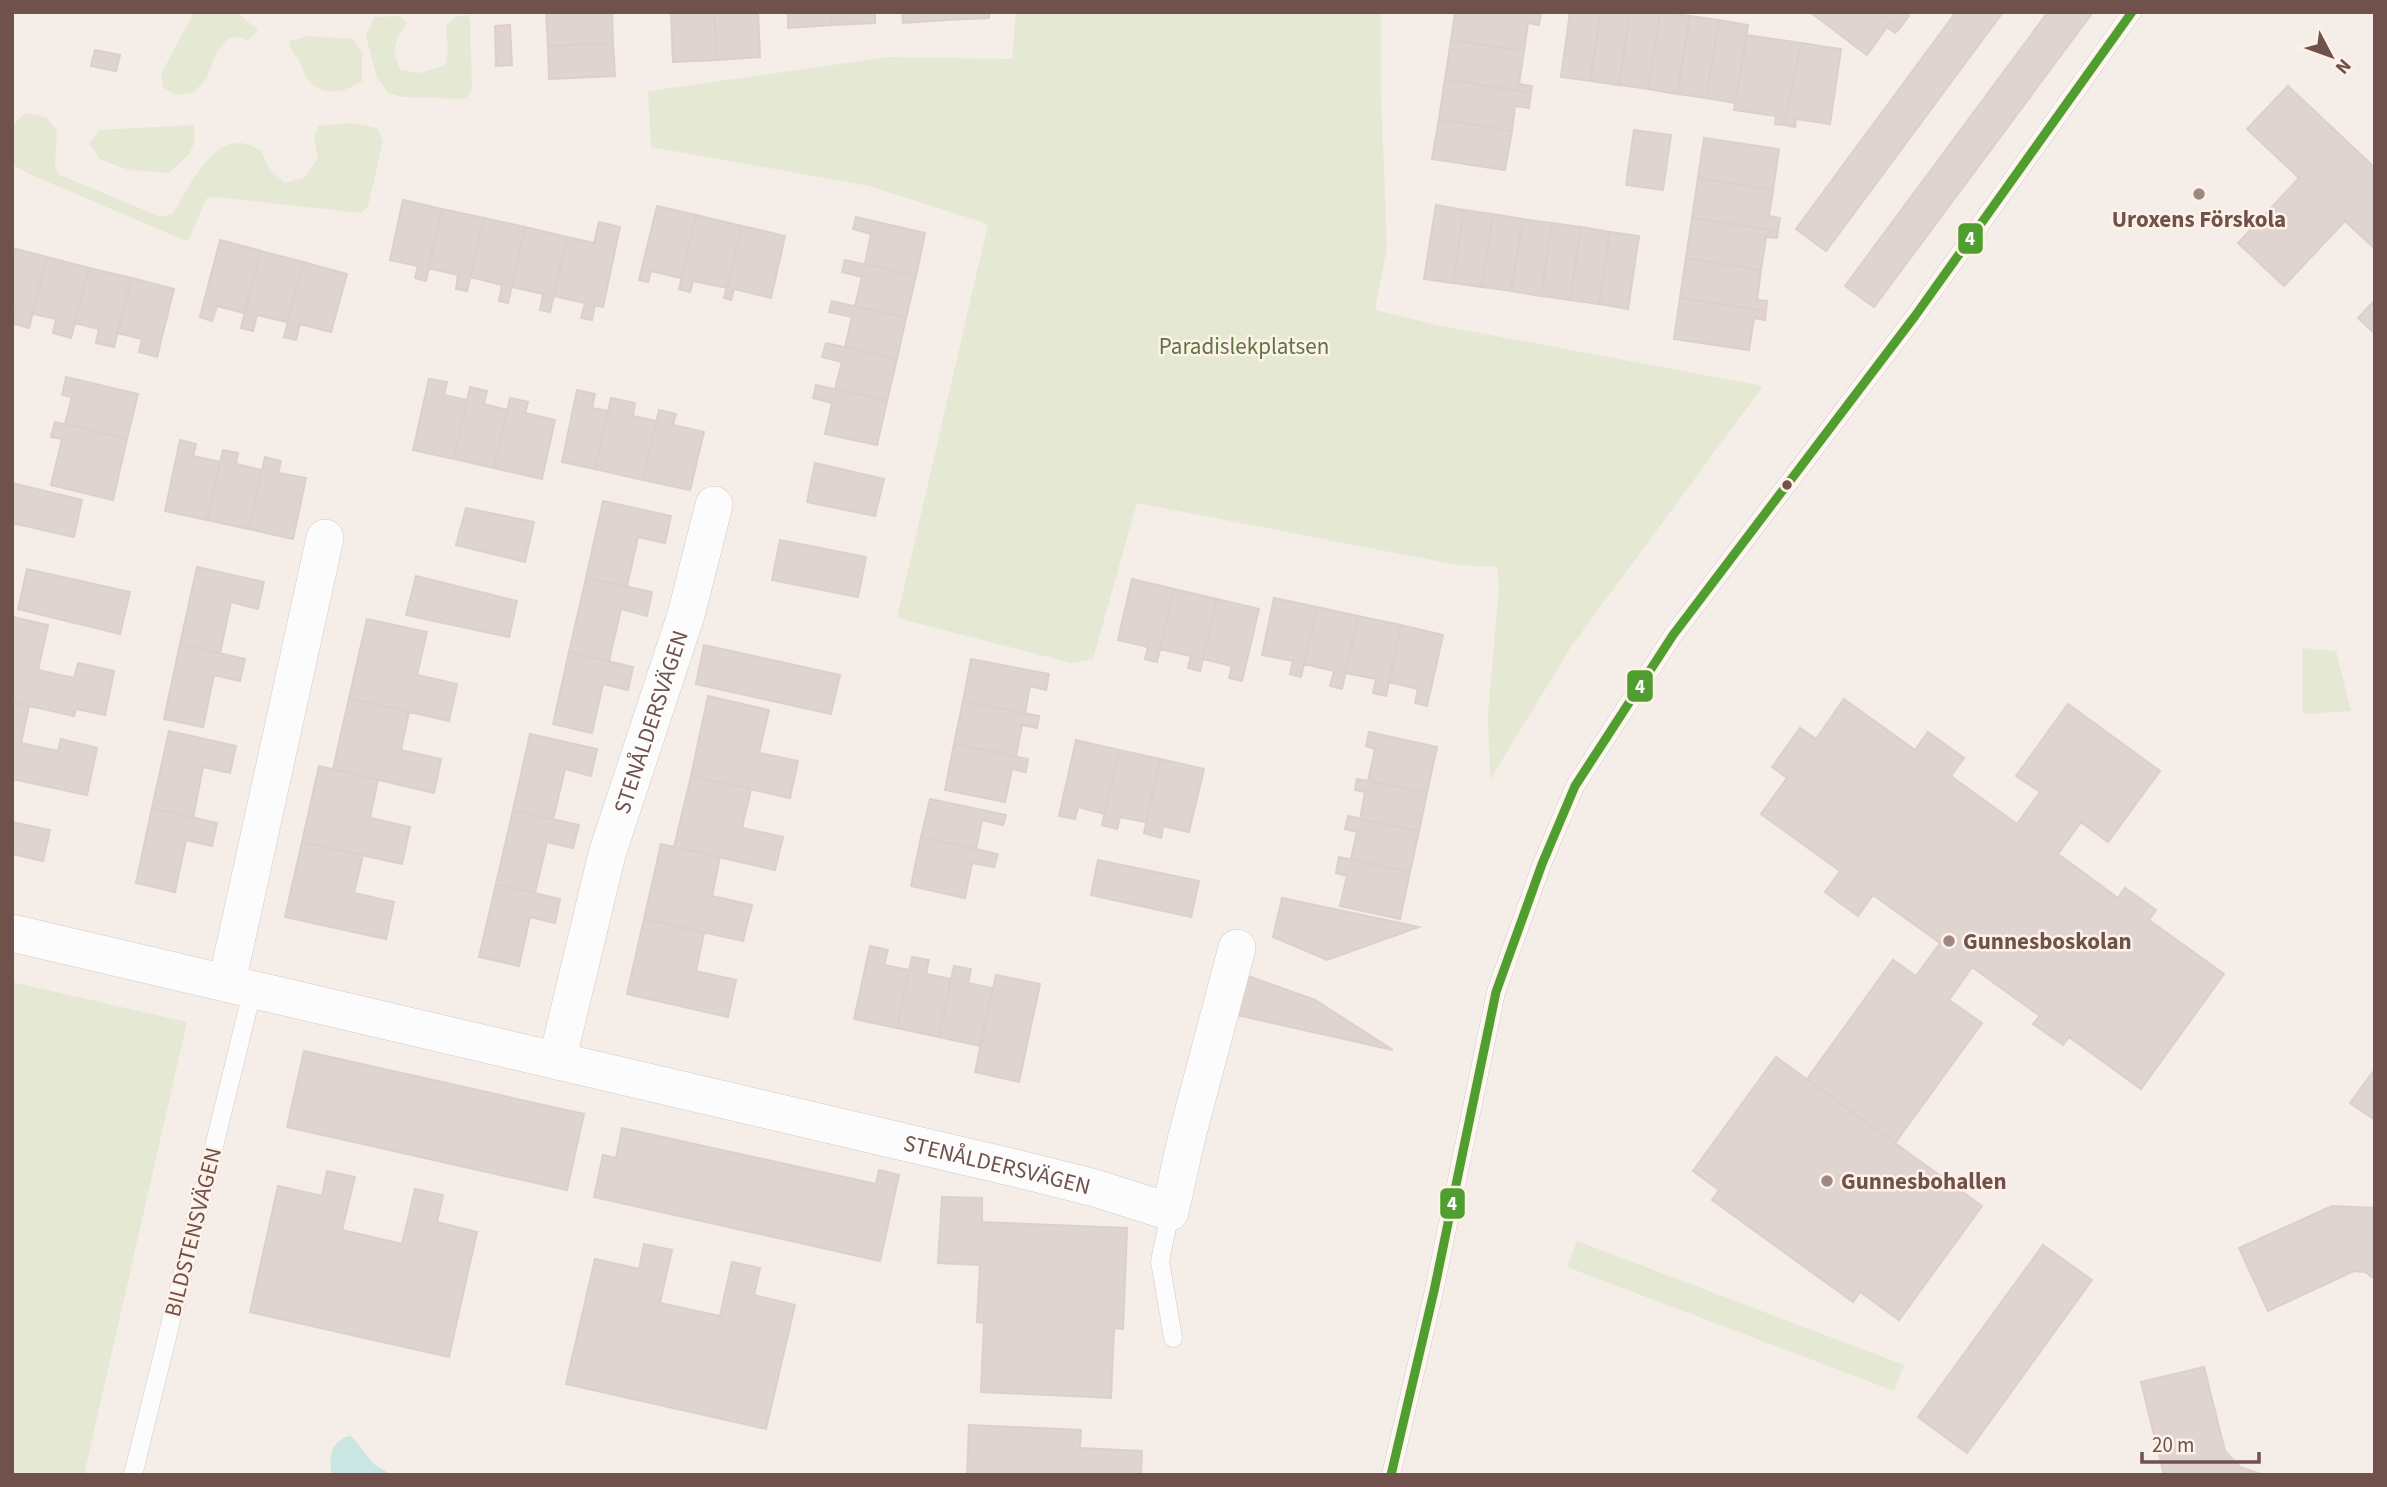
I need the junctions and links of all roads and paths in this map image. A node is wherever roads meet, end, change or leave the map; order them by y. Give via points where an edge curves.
1 (2132, 12) edge
2 (714, 505) dead end
3 (326, 538) dead end
4 (12, 933) edge
5 (1237, 948) dead end
6 (240, 985) junction
7 (556, 1061) junction
8 (1170, 1212) junction
9 (1173, 1338) dead end
10 (133, 1475) edge
11 (1391, 1475) edge

1 - 11 lane via 1915,316 1673,635 1575,786 1496,992
2 - 7 street, STENÅLDERSVÄGEN via 686,615 607,854
3 - 6 street
4 - 6 street, STENÅLDERSVÄGEN
5 - 8 street
6 - 7 street, STENÅLDERSVÄGEN
6 - 10 lane, BILDSTENSVÄGEN
7 - 8 street, STENÅLDERSVÄGEN via 1019,1169
8 - 9 lane via 1160,1261

